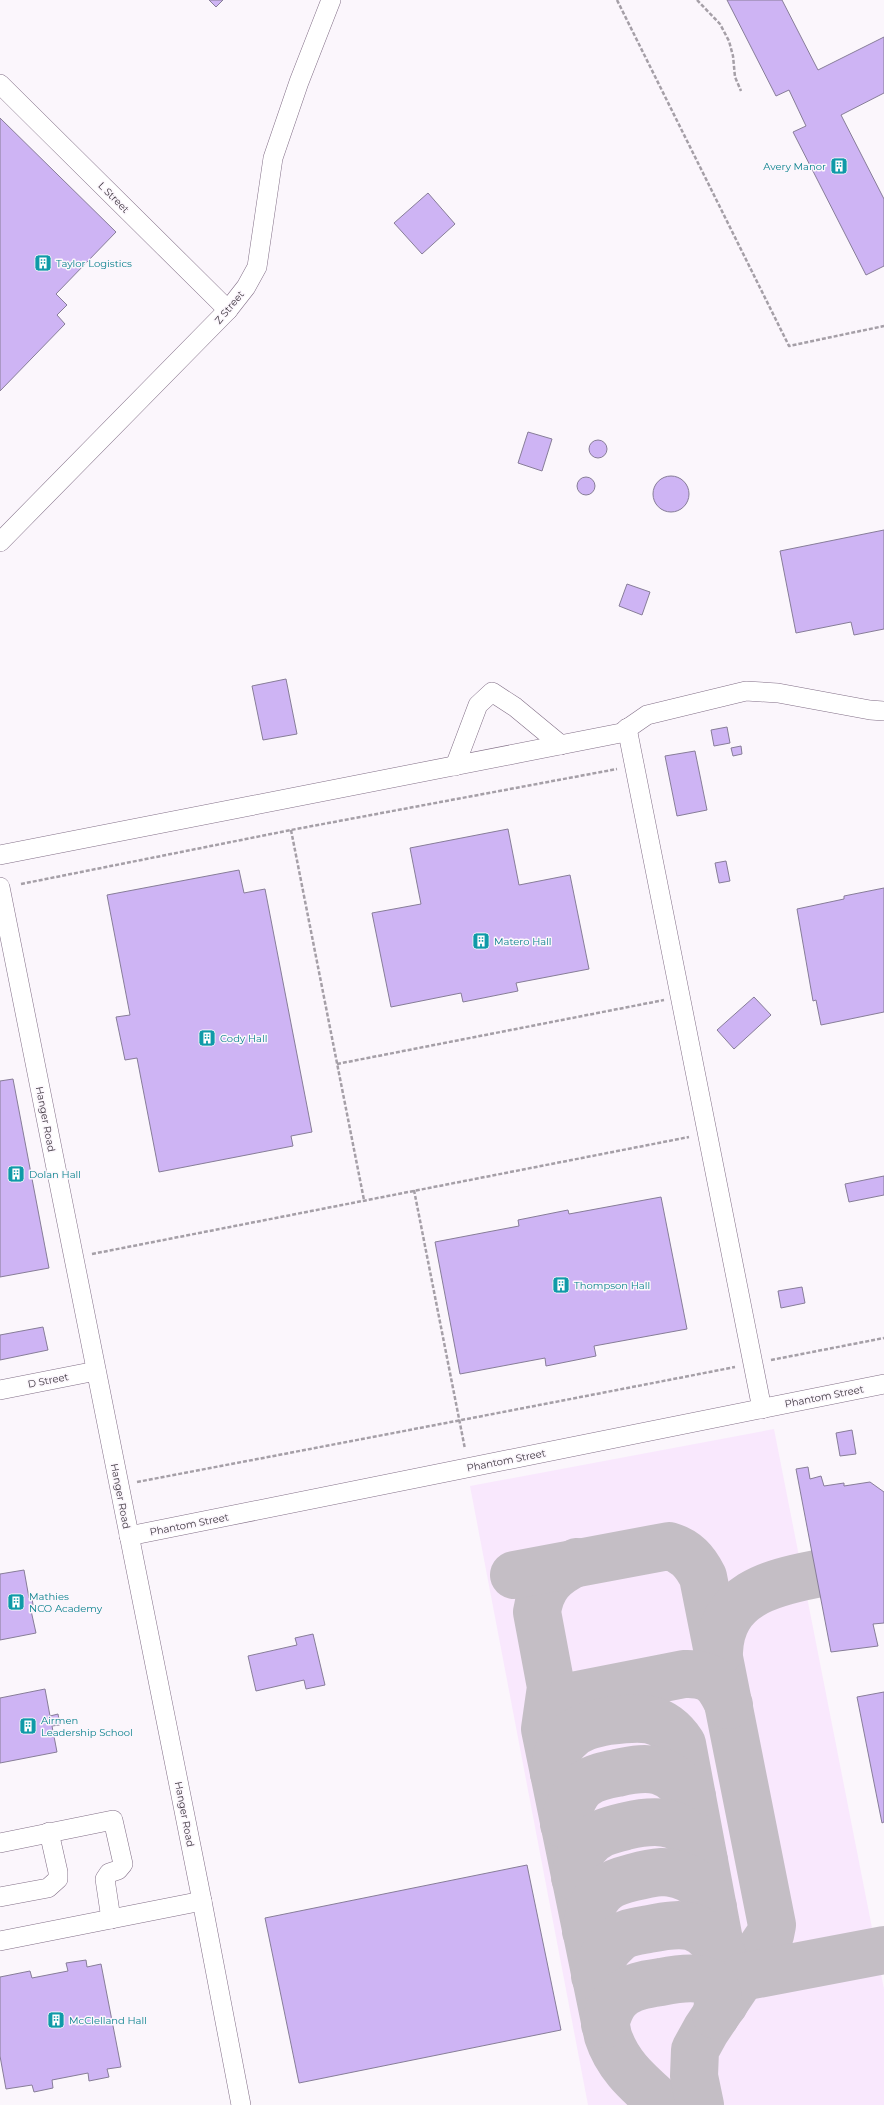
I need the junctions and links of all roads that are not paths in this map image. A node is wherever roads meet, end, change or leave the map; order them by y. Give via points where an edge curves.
1 (331, 0) edge
2 (0, 84) edge
3 (228, 310) junction
4 (0, 542) edge
5 (884, 710) edge
6 (627, 728) junction
7 (561, 745) junction
8 (455, 766) junction
9 (0, 855) edge
10 (0, 887) edge
11 (96, 1371) junction
12 (884, 1384) edge
13 (0, 1390) edge
14 (762, 1409) junction
15 (129, 1536) junction
16 (49, 1832) junction
17 (0, 1843) edge
18 (0, 1897) edge
19 (202, 1901) junction
20 (111, 1919) junction
21 (0, 1941) edge
22 (241, 2105) edge

1 - 3 street, Z Street via 273,158 257,267 246,288
2 - 3 street, L Street
3 - 4 street, Z Street
5 - 6 street via 746,691 647,715
6 - 7 street via 621,733
6 - 14 street
7 - 8 street
7 - 8 street via 515,707 492,692 478,704
8 - 9 street
10 - 11 street, Hanger Road
11 - 13 street, D Street
11 - 15 street, Hanger Road
12 - 14 street, Phantom Street
14 - 15 street, Phantom Street
15 - 19 street, Hanger Road
16 - 17 street
16 - 18 street via 58,1879 48,1888
16 - 20 street via 113,1820 123,1864 118,1870 109,1873 105,1879
19 - 20 street
19 - 22 street, Hanger Road
20 - 21 street

